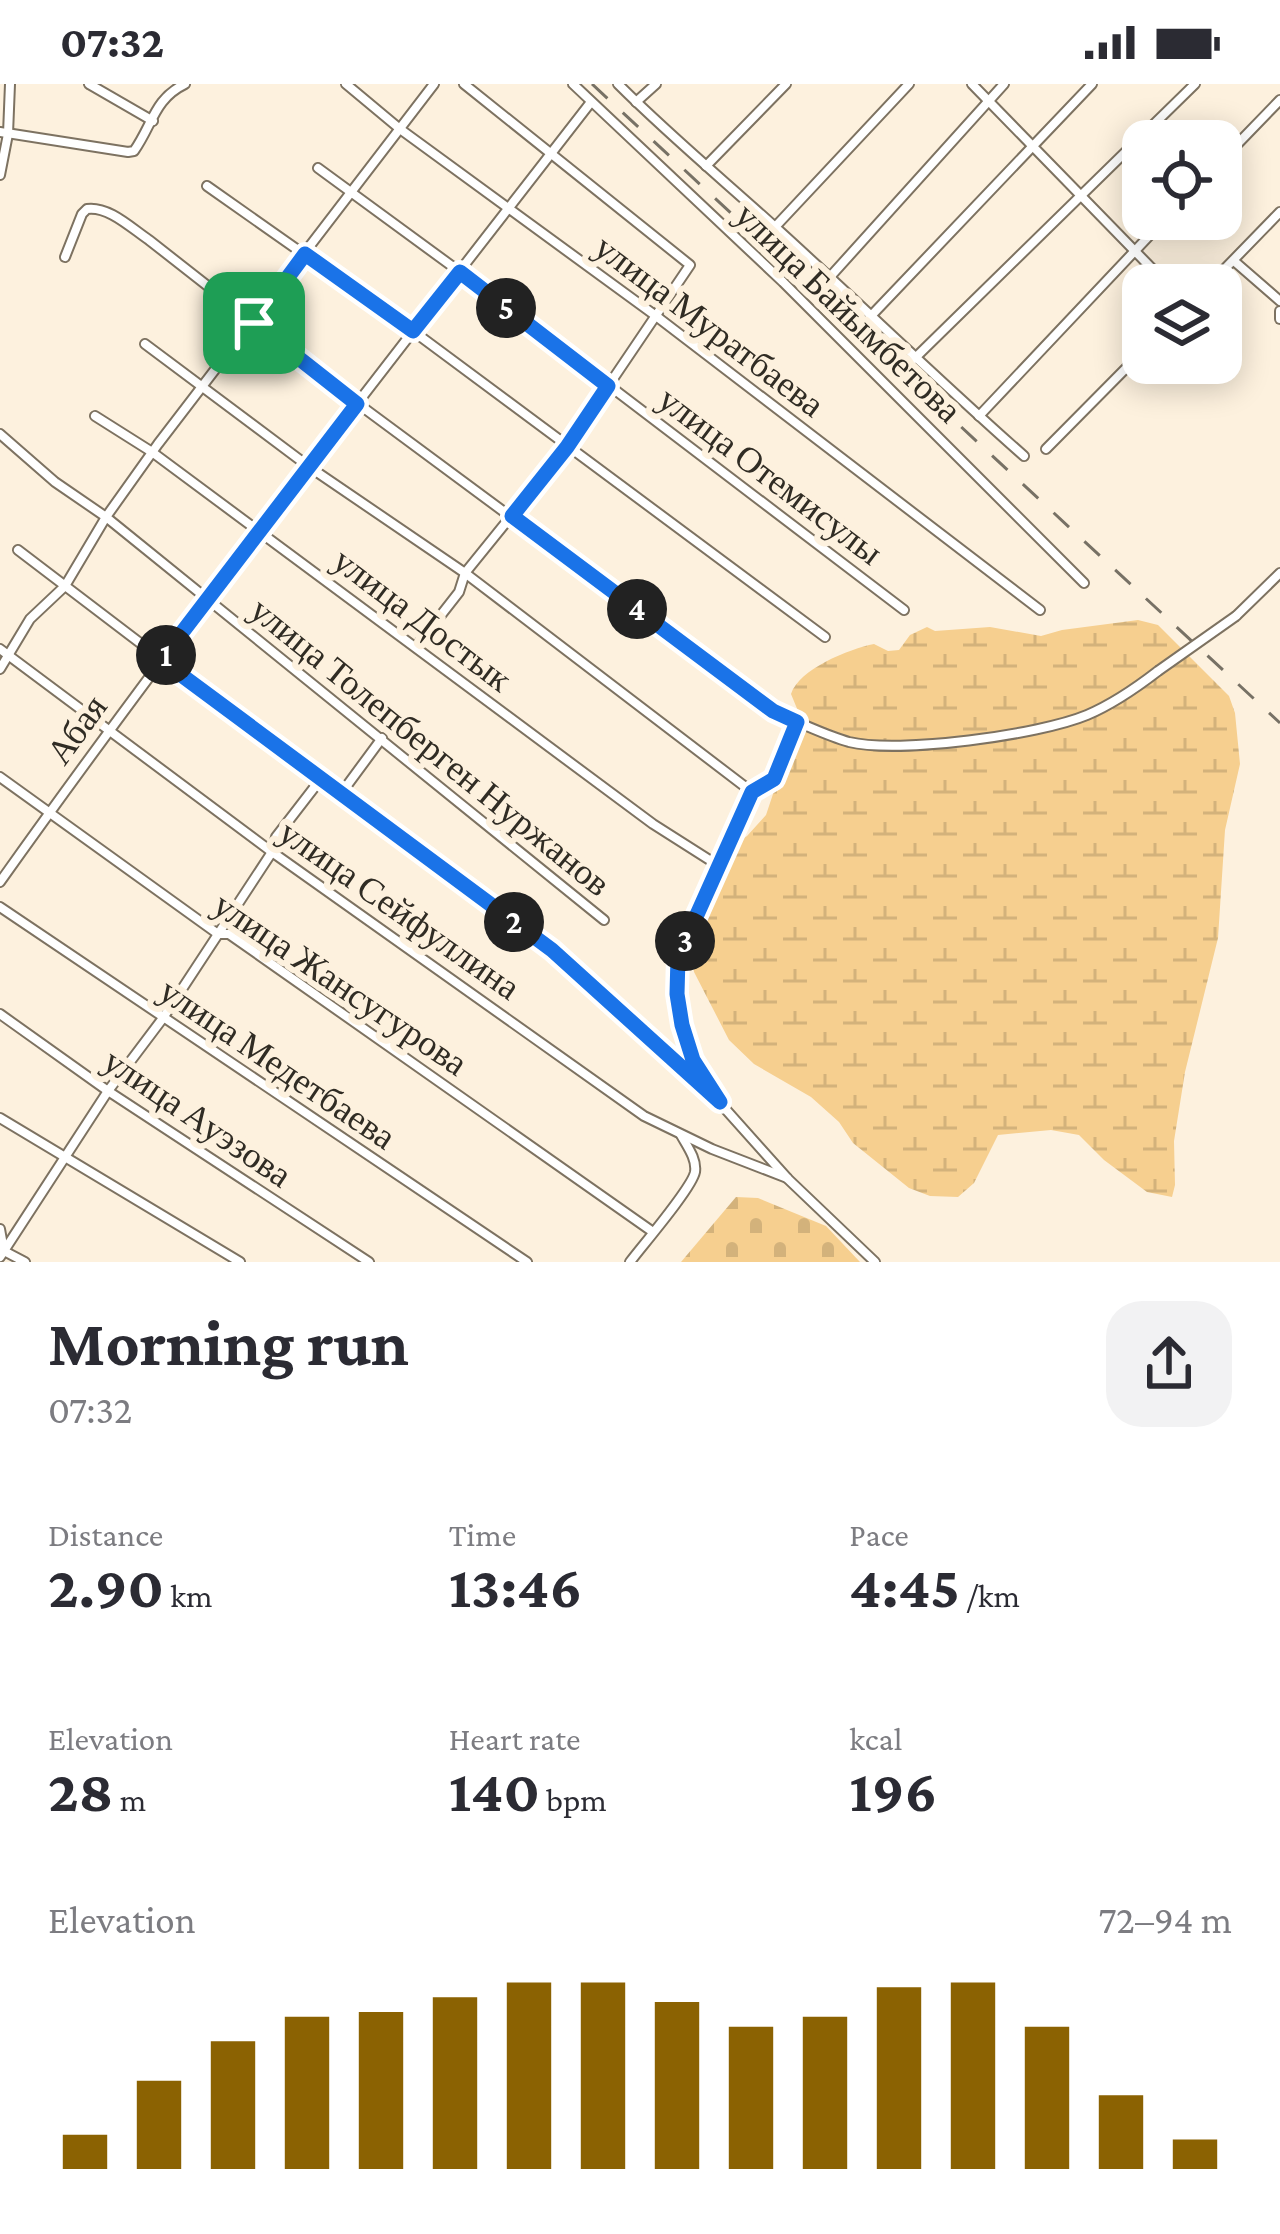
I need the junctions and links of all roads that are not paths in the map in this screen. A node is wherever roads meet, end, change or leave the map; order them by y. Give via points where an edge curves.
1 (10, 84) edge
2 (89, 84) edge
3 (346, 84) edge
4 (434, 84) edge
5 (464, 84) edge
6 (572, 84) edge
7 (618, 84) edge
8 (656, 84) edge
9 (786, 84) edge
10 (909, 84) edge
11 (972, 84) edge
12 (1004, 84) edge
13 (1092, 84) edge
14 (1195, 84) edge
15 (180, 85) edge
16 (989, 100) junction
17 (1280, 100) edge
18 (591, 102) junction
19 (636, 102) junction
20 (153, 121) junction
21 (400, 129) junction
22 (4, 133) edge
23 (1242, 139) edge
24 (1034, 146) junction
25 (551, 154) junction
26 (706, 166) junction
27 (318, 168) dead end
28 (0, 175) edge
29 (207, 186) dead end
30 (351, 192) junction
31 (1082, 197) junction
32 (509, 208) junction
33 (1280, 212) edge
34 (775, 227) junction
35 (1145, 240) edge
36 (1134, 252) junction
37 (305, 254) junction
38 (65, 257) dead end
39 (1234, 261) junction
40 (1146, 264) edge
41 (1231, 264) edge
42 (460, 272) junction
43 (829, 278) junction
44 (1280, 301) edge
45 (656, 316) junction
46 (870, 317) junction
47 (254, 323) junction
48 (413, 331) junction
49 (145, 344) dead end
50 (914, 359) junction
51 (1122, 372) edge
52 (608, 386) junction
53 (203, 388) junction
54 (357, 404) junction
55 (95, 416) dead end
56 (979, 416) junction
57 (0, 434) edge
58 (567, 447) junction
59 (1046, 449) dead end
60 (152, 452) junction
61 (1024, 456) dead end
62 (308, 466) junction
63 (512, 516) junction
64 (106, 517) junction
65 (259, 530) junction
66 (18, 550) dead end
67 (465, 573) junction
68 (1280, 573) edge
69 (1084, 583) dead end
70 (64, 586) junction
71 (207, 600) junction
72 (904, 610) dead end
73 (1040, 610) dead end
74 (825, 637) dead end
75 (416, 647) junction
76 (4, 652) edge
77 (161, 660) junction
78 (0, 669) edge
79 (797, 722) junction
80 (108, 730) junction
81 (382, 738) junction
82 (0, 777) edge
83 (320, 780) junction
84 (752, 792) junction
85 (340, 795) junction
86 (48, 814) junction
87 (272, 852) junction
88 (718, 866) junction
89 (0, 882) edge
90 (0, 907) edge
91 (604, 920) dead end
92 (218, 934) junction
93 (0, 1014) edge
94 (163, 1018) junction
95 (108, 1091) junction
96 (720, 1102) junction
97 (0, 1118) edge
98 (680, 1134) junction
99 (64, 1158) junction
100 (788, 1179) junction
101 (0, 1229) edge
102 (653, 1232) junction
103 (2, 1254) edge
104 (25, 1262) edge
105 (240, 1262) edge
106 (369, 1262) edge
107 (527, 1262) edge
108 (630, 1262) edge
109 (875, 1262) edge

1 - 22 street
2 - 20 street
3 - 21 street, улица Муратбаева
4 - 21 street
5 - 25 street
6 - 18 street, улица Байымбетова
7 - 19 street
8 - 19 street
9 - 26 street
10 - 34 street
11 - 16 street
12 - 16 street
13 - 24 street
14 - 31 street
15 - 20 street via 163,97
16 - 24 street
16 - 43 street
17 - 23 street
18 - 25 street, Абая
18 - 69 street, улица Байымбетова
19 - 26 street
20 - 22 street via 134,151
21 - 30 street
21 - 32 street, улица Муратбаева
22 - 28 street
24 - 31 street
24 - 46 street
25 - 32 street, Абая
25 - 45 street via 690,266
26 - 34 street
27 - 30 street, улица Отемисулы
29 - 37 street
30 - 37 street
30 - 42 street, улица Отемисулы
31 - 36 street
31 - 50 street
32 - 42 street, Абая
32 - 45 street, улица Муратбаева
33 - 39 street
34 - 43 street
35 - 36 street
36 - 40 street
36 - 56 street
37 - 47 street
37 - 48 street
38 - 47 street via 82,214 96,207
39 - 41 street
39 - 44 street
42 - 48 street, Абая
42 - 52 street, улица Отемисулы
43 - 46 street
45 - 52 street
45 - 73 street, улица Муратбаева
46 - 50 street
47 - 53 street
47 - 54 street
48 - 54 street, Абая
48 - 58 street
49 - 53 street
50 - 56 street
51 - 59 street
52 - 58 street
52 - 72 street, улица Отемисулы
53 - 60 street
53 - 62 street
54 - 62 street, Абая
54 - 63 street
55 - 60 street, улица Достык
56 - 61 street
57 - 64 street, улица Толепберген Нуржанов
58 - 63 street
58 - 74 street
60 - 64 street
60 - 65 street, улица Достык
62 - 65 street, Абая
62 - 67 street
63 - 67 street
63 - 79 street
64 - 70 street
64 - 71 street, улица Толепберген Нуржанов
65 - 71 street, Абая
65 - 75 street, улица Достык
66 - 70 street
67 - 75 street
67 - 84 street
68 - 79 street, bridge via 1236,616 1085,716 910,746 849,742
70 - 76 street
70 - 77 street
71 - 77 street, Абая
71 - 81 street, улица Толепберген Нуржанов
75 - 88 street, улица Достык
76 - 78 street
76 - 80 street, улица Сейфуллина
77 - 80 street, Абая
77 - 83 street
79 - 84 street via 774,779
80 - 86 street, Абая
80 - 87 street, улица Сейфуллина
81 - 85 street
81 - 91 street, улица Толепберген Нуржанов
82 - 86 street, улица Жансугурова
83 - 85 street
83 - 87 street
84 - 88 street
85 - 96 street via 552,950
86 - 89 street, Абая
86 - 92 street, улица Жансугурова
87 - 92 street
87 - 98 street, улица Сейфуллина
88 - 96 street via 678,957 677,994 693,1060
90 - 94 street, улица Медетбаева
92 - 94 street
92 - 102 street, улица Жансугурова via 229,934
93 - 95 street, улица Ауэзова
94 - 95 street
94 - 107 street, улица Медетбаева
95 - 99 street
95 - 106 street, улица Ауэзова
96 - 100 street
97 - 99 street
98 - 100 street, улица Сейфуллина
98 - 102 street via 695,1172
99 - 103 street
99 - 105 street
100 - 109 street
101 - 103 street
102 - 108 street
103 - 104 street

